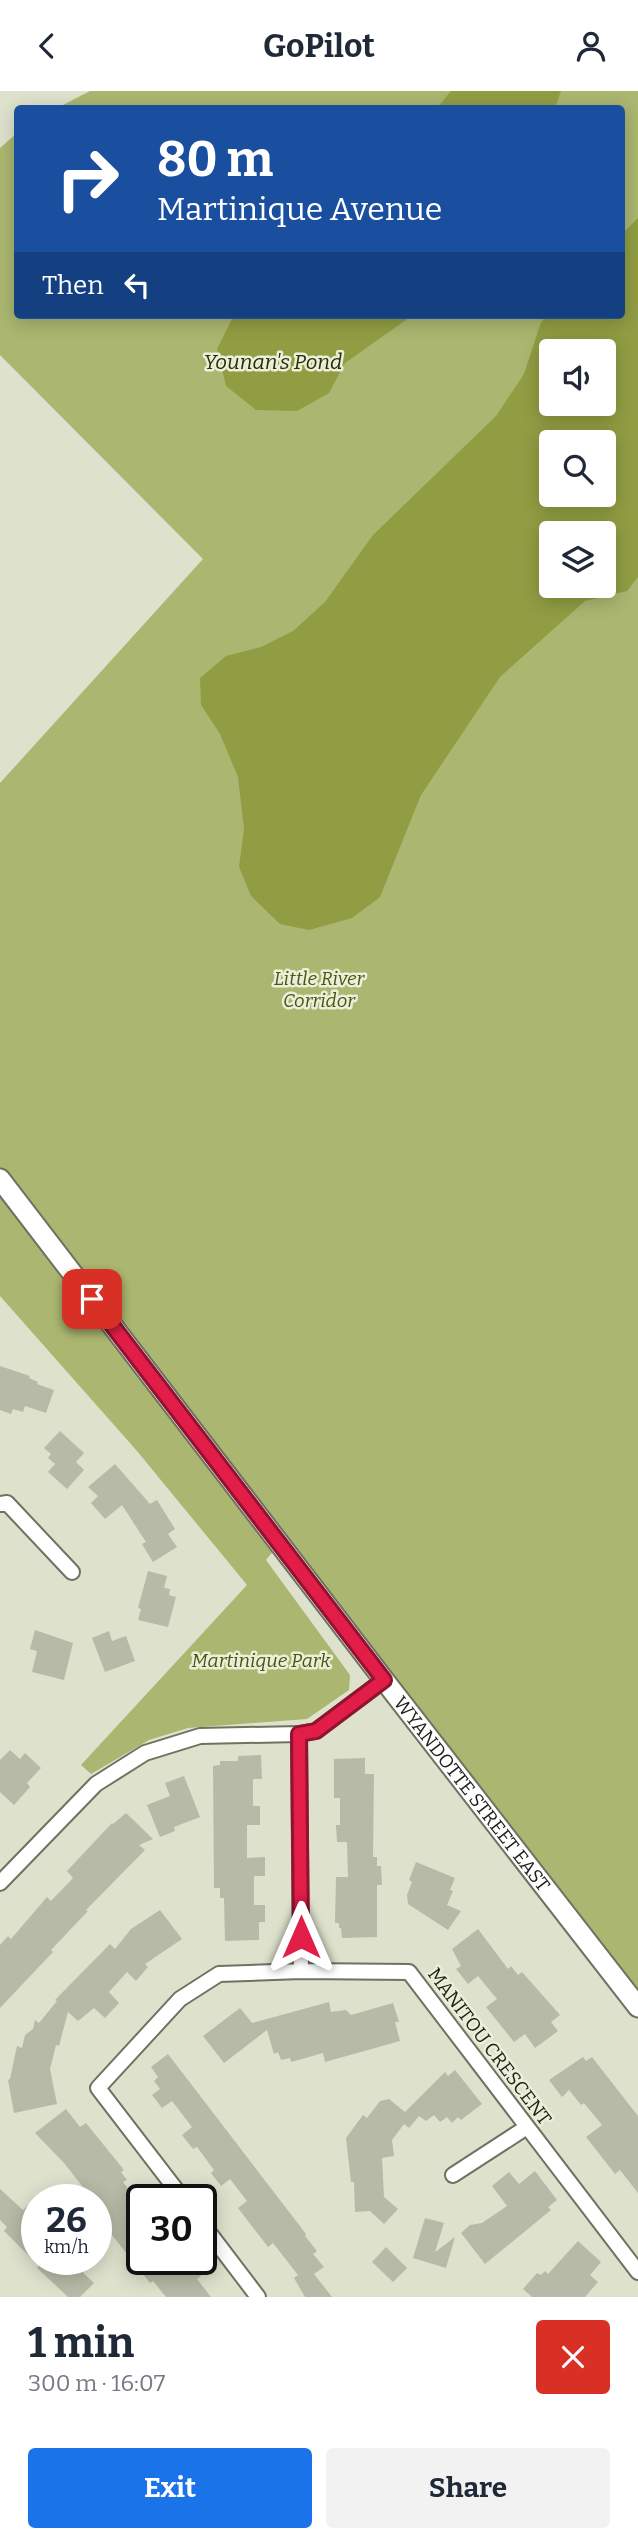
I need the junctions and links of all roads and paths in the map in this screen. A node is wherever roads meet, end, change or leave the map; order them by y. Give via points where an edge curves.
1 (0, 1179) edge
2 (0, 1504) edge
3 (72, 1571) dead end
4 (384, 1680) junction
5 (299, 1734) junction
6 (3, 1873) edge
7 (301, 1971) junction
8 (638, 2007) edge
9 (527, 2127) junction
10 (453, 2175) dead end
11 (172, 2184) edge
12 (217, 2243) edge
13 (638, 2272) edge
14 (258, 2297) edge

1 - 4 street, WYANDOTTE STREET EAST
2 - 3 street via 6,1503
4 - 5 street via 316,1731
4 - 8 street, WYANDOTTE STREET EAST
5 - 6 street via 201,1736 145,1752 96,1784
5 - 7 street
7 - 9 street, MANITOU CRESCENT via 409,1972
7 - 11 street, MANITOU CRESCENT via 219,1974 180,1999 99,2088
9 - 10 street
9 - 13 street, MANITOU CRESCENT
12 - 14 street

